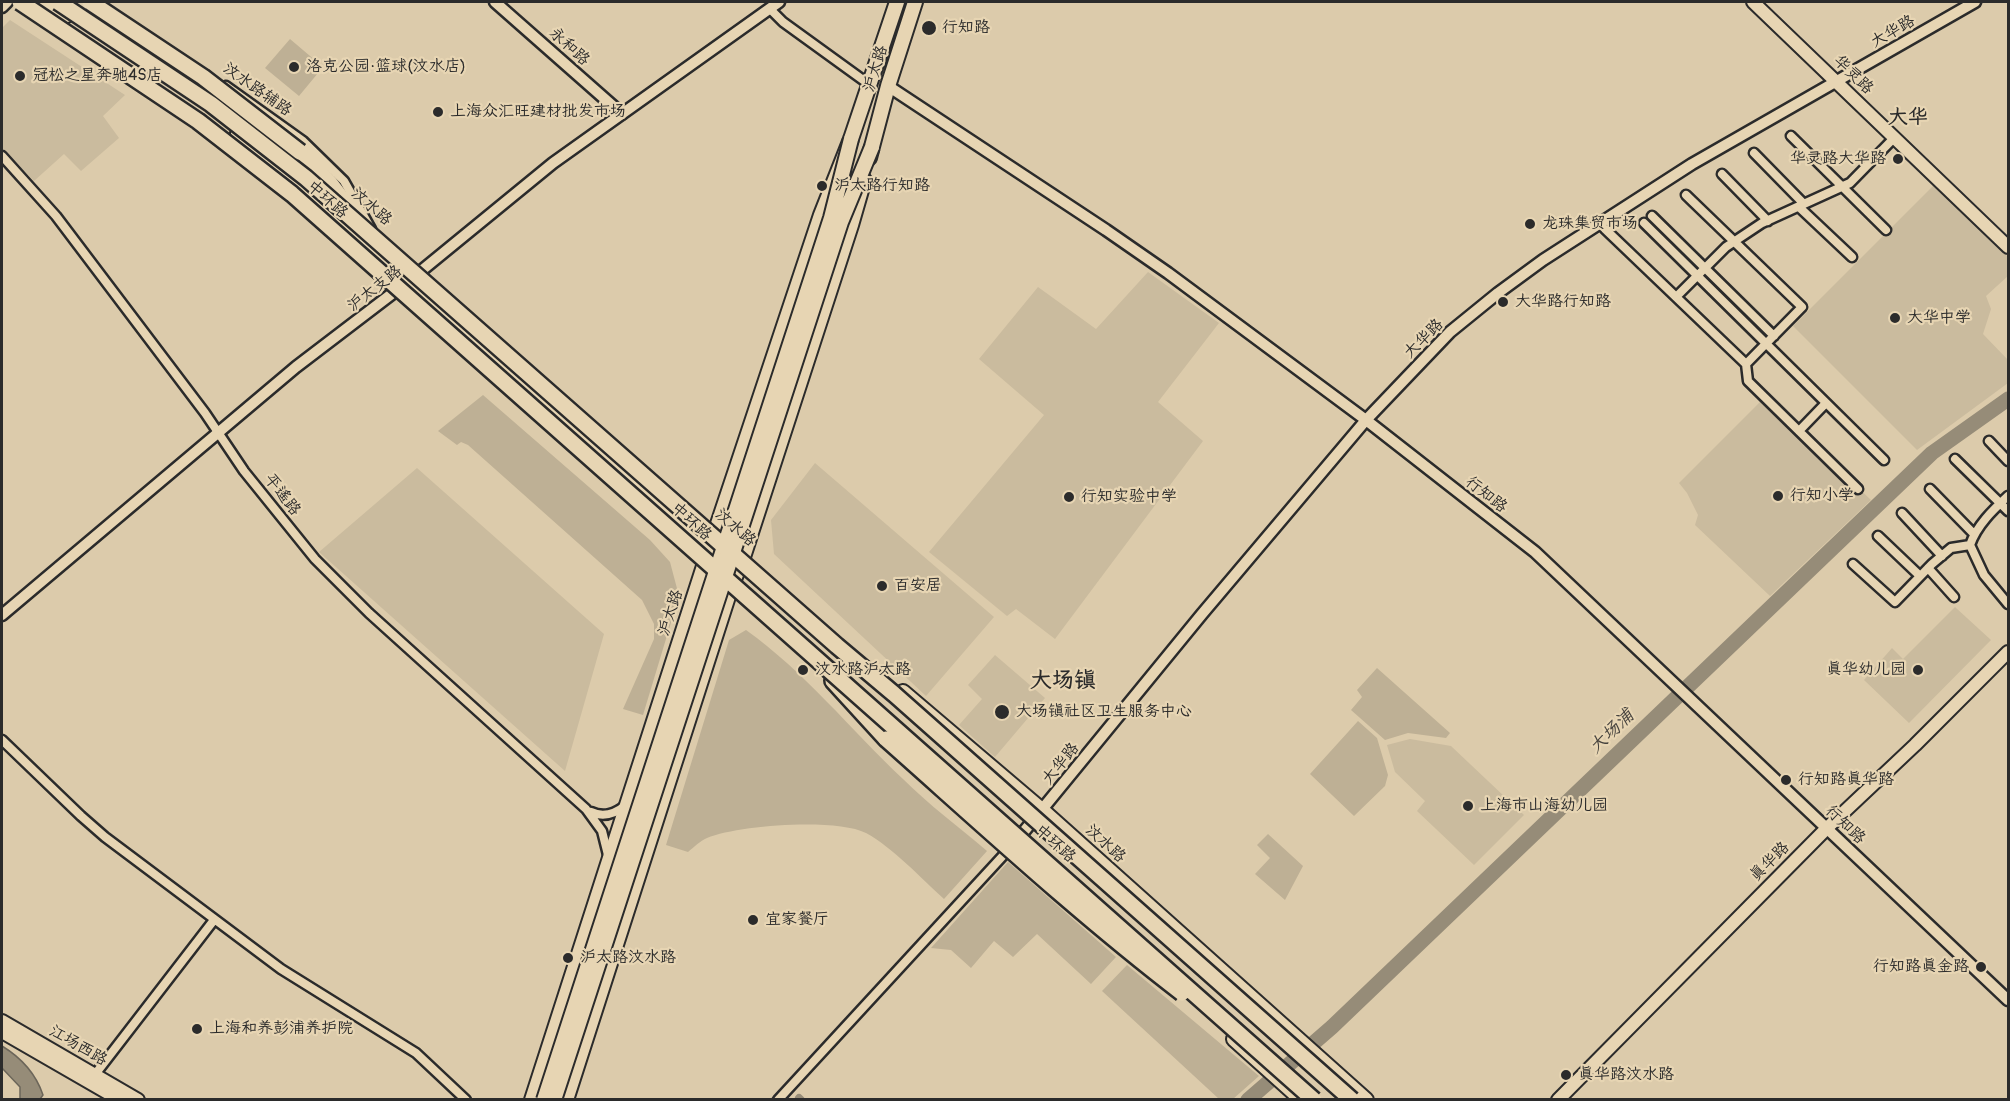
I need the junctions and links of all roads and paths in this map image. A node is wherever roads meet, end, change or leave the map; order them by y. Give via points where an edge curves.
1 (7, 2) edge
2 (13, 2) edge
3 (20, 2) edge
4 (33, 2) edge
5 (46, 2) edge
6 (58, 2) edge
7 (68, 2) edge
8 (90, 2) edge
9 (100, 2) edge
10 (495, 2) edge
11 (897, 2) edge
12 (915, 2) edge
13 (1753, 2) edge
14 (1976, 2) edge
15 (775, 5) edge
16 (2, 7) edge
17 (136, 26) junction
18 (113, 33) junction
19 (132, 45) junction
20 (151, 72) junction
21 (1836, 81) junction
22 (870, 85) junction
23 (888, 86) junction
24 (622, 114) junction
25 (1791, 136) dead end
26 (1894, 138) junction
27 (850, 139) junction
28 (872, 147) junction
29 (1754, 153) dead end
30 (2, 156) edge
31 (1722, 174) dead end
32 (291, 178) junction
33 (1842, 187) junction
34 (324, 188) junction
35 (1686, 195) dead end
36 (1802, 205) junction
37 (353, 213) junction
38 (1652, 216) dead end
39 (1768, 221) junction
40 (1644, 223) dead end
41 (371, 229) junction
42 (1605, 229) dead end
43 (1886, 230) dead end
44 (1735, 242) junction
45 (2008, 247) edge
46 (1852, 257) dead end
47 (1706, 268) junction
48 (1698, 275) junction
49 (408, 282) junction
50 (1676, 297) junction
51 (1774, 336) junction
52 (1767, 343) junction
53 (1746, 364) junction
54 (524, 381) junction
55 (557, 393) junction
56 (1826, 403) junction
57 (1366, 420) junction
58 (1799, 431) junction
59 (217, 432) junction
60 (607, 437) junction
61 (1989, 441) dead end
62 (1955, 459) dead end
63 (1884, 460) dead end
64 (2008, 461) edge
65 (627, 472) junction
66 (1858, 489) dead end
67 (1930, 489) dead end
68 (2008, 496) edge
69 (2001, 503) junction
70 (2008, 511) edge
71 (1902, 513) dead end
72 (1974, 534) junction
73 (1878, 536) dead end
74 (1970, 545) junction
75 (710, 549) junction
76 (1942, 556) junction
77 (743, 557) junction
78 (1853, 564) dead end
79 (1928, 568) junction
80 (1920, 576) junction
81 (731, 587) junction
82 (1954, 597) dead end
83 (2008, 604) edge
84 (2, 615) edge
85 (2008, 652) edge
86 (819, 665) junction
87 (2, 740) edge
88 (627, 803) junction
89 (586, 808) junction
90 (1043, 811) junction
91 (1827, 828) junction
92 (1017, 840) junction
93 (609, 861) junction
94 (214, 920) junction
95 (2008, 1000) edge
96 (2, 1021) edge
97 (2, 1032) edge
98 (1275, 1063) junction
99 (92, 1078) junction
100 (1301, 1099) edge
101 (120, 1100) edge
102 (138, 1100) edge
103 (466, 1100) edge
104 (532, 1100) edge
105 (544, 1100) edge
106 (554, 1100) edge
107 (566, 1100) edge
108 (778, 1100) edge
109 (1314, 1100) edge
110 (1352, 1100) edge
111 (1366, 1100) edge
112 (1558, 1100) edge

1 - 16 street
2 - 49 main road, 汶水路 via 196,125
3 - 98 highway, 中环路, bridge via 198,121 292,194
4 - 49 main road, 汶水路 via 210,121
5 - 20 main road, 汶水路
6 - 110 highway, 中环路, bridge via 211,104 306,178
7 - 18 main road, 汶水路
8 - 37 highway, bridge via 202,77 300,152
9 - 17 street, 汶水路辅路
10 - 24 street, 永和路
11 - 22 main road, 沪太路
12 - 23 main road, 沪太路
13 - 21 main road, 华灵路
14 - 21 street, 大华路
15 - 22 street via 783,22
15 - 24 street, 沪太支路
17 - 18 street
17 - 41 street, 汶水路辅路 via 303,141 344,181
18 - 19 main road, 汶水路
19 - 20 main road
19 - 34 main road, 汶水路 via 213,100
20 - 32 main road, 汶水路 via 218,117
21 - 26 main road, 华灵路
21 - 57 street, 大华路 via 1692,164 1543,260 1450,332
22 - 27 main road, 沪太路
23 - 28 main road, 沪太路
23 - 57 street, 行知路 via 1115,236
24 - 49 street, 沪太支路 via 553,163
25 - 33 street
26 - 33 street
26 - 45 main road, 华灵路
27 - 75 main road, 沪太路 via 820,215
27 - 105 main road, 沪太路, bridge via 831,219
28 - 77 main road, 沪太路 via 851,225
28 - 106 main road, 沪太路, bridge via 841,222
29 - 36 street
30 - 59 street, 平遥路 via 56,216
31 - 39 street
32 - 34 main road
32 - 49 main road, 汶水路
33 - 36 street
33 - 43 street
34 - 37 main road, 汶水路
35 - 44 street
36 - 39 street
36 - 46 street
37 - 41 main road, 汶水路
38 - 47 street
39 - 44 street
40 - 48 street
41 - 49 main road, 汶水路
42 - 50 street
44 - 47 street
44 - 51 street via 1802,308
47 - 48 street
47 - 51 street
48 - 50 street
48 - 52 street
49 - 54 main road, 汶水路
49 - 55 main road, 汶水路
49 - 59 street, 沪太支路
49 - 75 main road, 汶水路
50 - 53 street
51 - 52 street
52 - 53 street
52 - 56 street
53 - 58 street via 1748,381
54 - 55 main road
54 - 65 main road, 汶水路
55 - 60 main road, 汶水路
56 - 58 street
56 - 63 street
57 - 90 street, 大华路
57 - 91 street, 行知路 via 1535,552
58 - 66 street
59 - 84 street, 沪太支路
59 - 89 street, 平遥路 via 264,497 334,579
60 - 65 main road
60 - 75 main road, 汶水路
61 - 64 street
62 - 69 street
65 - 75 main road, 汶水路
67 - 72 street
68 - 69 street
69 - 70 street
69 - 72 street
71 - 76 street
72 - 74 street
73 - 80 street
74 - 76 street via 1951,548
74 - 83 street via 1984,575
75 - 77 main road, 汶水路
75 - 81 main road, 汶水路
75 - 88 main road, 沪太路
76 - 79 street
77 - 81 main road, 沪太路
77 - 90 main road, 汶水路
78 - 80 street via 1895,602
79 - 80 street
79 - 82 street
81 - 86 main road, 汶水路
81 - 107 main road, 沪太路
85 - 91 main road, 真华路
86 - 92 main road, 汶水路
86 - 98 highway, bridge via 886,739 1134,956
87 - 94 street via 105,837
88 - 89 street via 606,815 594,814
88 - 93 main road, 沪太路
89 - 93 street, 平遥路 via 604,834
90 - 92 street, 大华路
90 - 111 main road, 汶水路
91 - 95 street, 行知路
91 - 112 main road, 真华路
92 - 100 main road, 汶水路
92 - 108 street
93 - 104 main road, 沪太路
94 - 99 street
94 - 103 street via 303,984 416,1053
96 - 99 main road, 江场西路
97 - 99 main road, 江场西路
98 - 109 highway, 中环路, bridge
99 - 101 main road, 江场西路
99 - 102 main road, 江场西路

